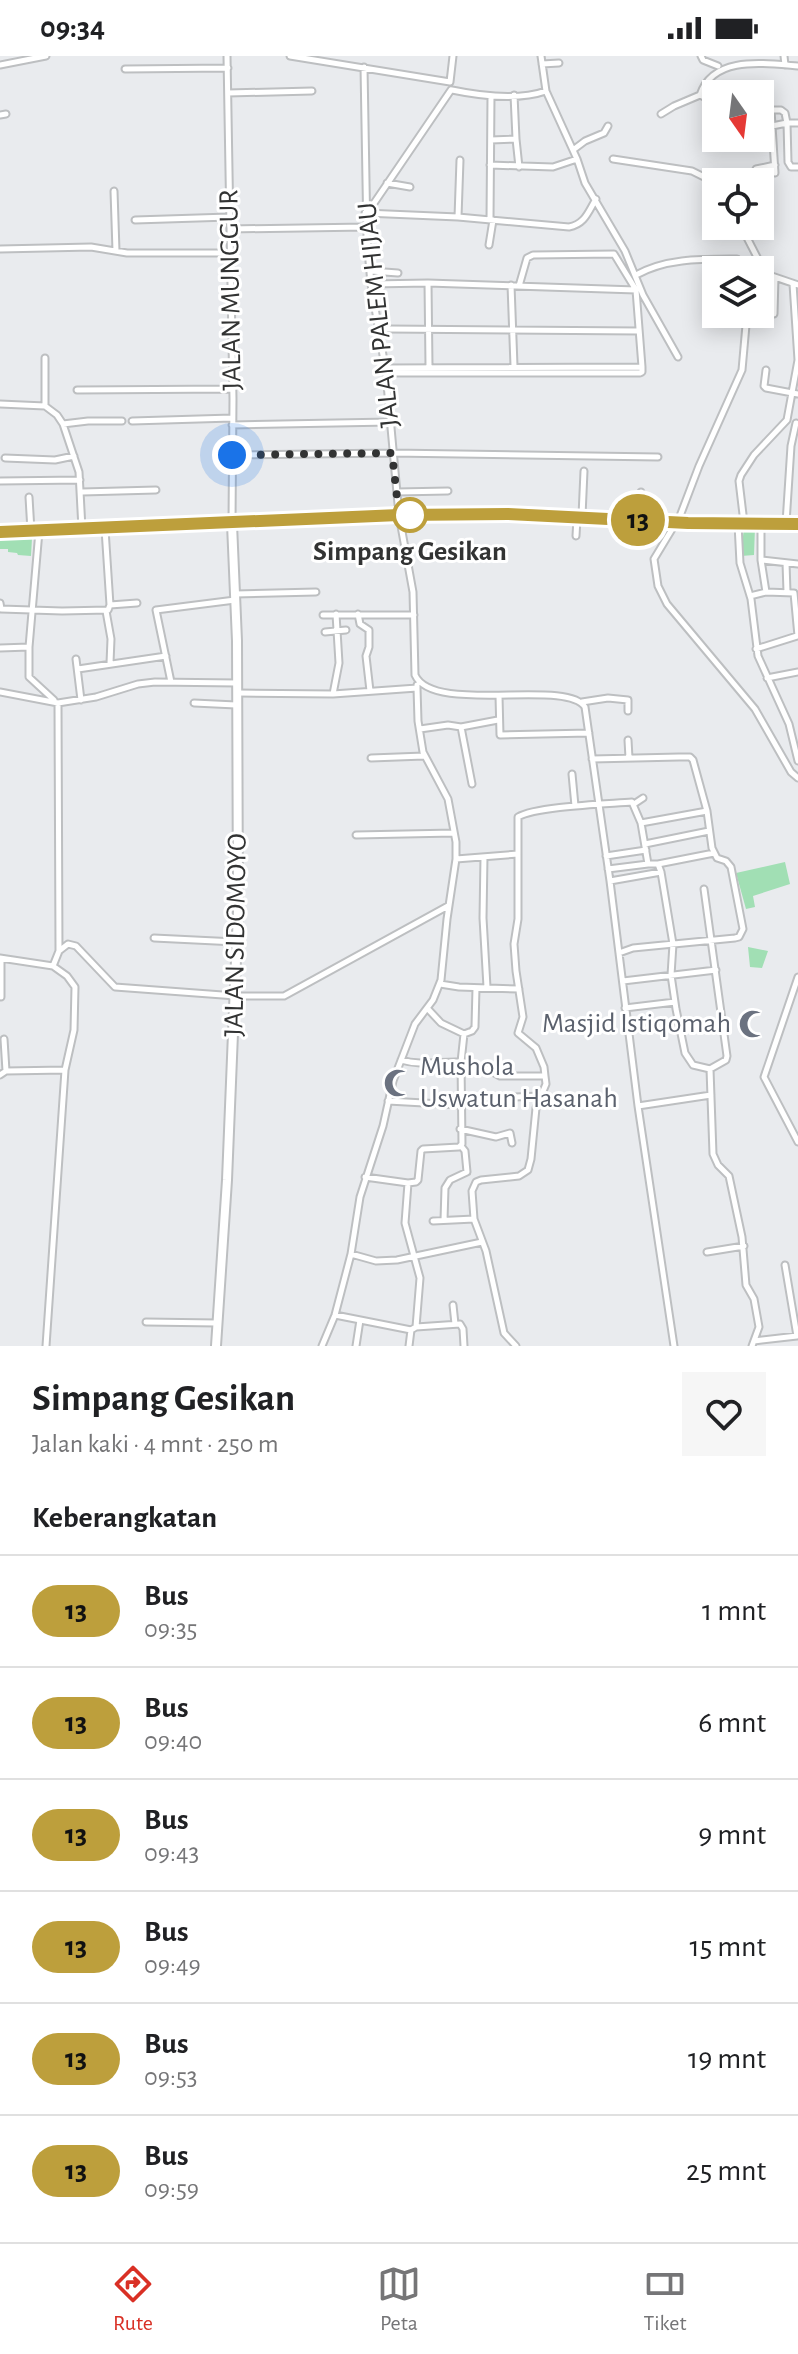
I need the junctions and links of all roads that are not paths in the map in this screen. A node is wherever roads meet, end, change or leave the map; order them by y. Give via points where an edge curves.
1 (44, 56) edge
2 (227, 56) edge
3 (290, 56) edge
4 (453, 56) edge
5 (541, 56) edge
6 (701, 56) edge
7 (784, 56) edge
8 (559, 63) dead end
9 (542, 64) junction
10 (0, 65) edge
11 (785, 65) junction
12 (718, 66) junction
13 (798, 66) edge
14 (364, 67) junction
15 (228, 68) junction
16 (125, 69) dead end
17 (450, 82) junction
18 (451, 90) junction
19 (312, 91) dead end
20 (546, 91) junction
21 (228, 93) junction
22 (514, 95) junction
23 (700, 95) joint
24 (491, 96) junction
25 (774, 110) edge
26 (661, 114) dead end
27 (787, 123) junction
28 (798, 123) edge
29 (608, 126) dead end
30 (774, 126) edge
31 (516, 139) junction
32 (491, 140) junction
33 (573, 150) junction
34 (774, 152) edge
35 (577, 159) junction
36 (613, 159) dead end
37 (460, 160) dead end
38 (490, 165) junction
39 (775, 165) junction
40 (519, 167) junction
41 (798, 167) edge
42 (761, 168) edge
43 (775, 173) dead end
44 (702, 176) edge
45 (387, 183) junction
46 (410, 187) dead end
47 (114, 191) dead end
48 (596, 199) junction
49 (366, 213) junction
50 (229, 217) junction
51 (458, 217) junction
52 (135, 220) dead end
53 (491, 220) junction
54 (366, 227) junction
55 (230, 229) junction
56 (489, 245) dead end
57 (0, 249) edge
58 (116, 251) junction
59 (230, 253) junction
60 (702, 260) edge
61 (371, 271) junction
62 (398, 273) dead end
63 (636, 275) junction
64 (775, 277) joint
65 (428, 283) junction
66 (371, 284) junction
67 (796, 284) edge
68 (511, 285) junction
69 (519, 286) junction
70 (636, 290) junction
71 (774, 314) dead end
72 (428, 328) junction
73 (513, 328) junction
74 (746, 328) edge
75 (388, 329) dead end
76 (639, 331) junction
77 (678, 357) dead end
78 (45, 358) dead end
79 (798, 360) edge
80 (429, 366) junction
81 (514, 369) junction
82 (386, 370) junction
83 (766, 370) dead end
84 (232, 389) junction
85 (77, 390) dead end
86 (795, 394) edge
87 (0, 404) edge
88 (45, 406) junction
89 (232, 418) junction
90 (122, 421) dead end
91 (132, 421) dead end
92 (390, 422) junction
93 (792, 422) edge
94 (63, 424) junction
95 (232, 425) junction
96 (392, 453) junction
97 (232, 455) junction
98 (74, 456) junction
99 (658, 457) dead end
100 (5, 458) dead end
101 (584, 471) dead end
102 (789, 474) junction
103 (798, 474) edge
104 (80, 480) junction
105 (0, 481) edge
106 (156, 490) dead end
107 (448, 491) dead end
108 (82, 492) junction
109 (397, 492) junction
110 (641, 492) dead end
111 (29, 497) dead end
112 (399, 515) junction
113 (579, 517) junction
114 (641, 520) junction
115 (741, 523) junction
116 (761, 523) junction
117 (786, 523) junction
118 (232, 524) junction
119 (798, 524) edge
120 (105, 528) junction
121 (82, 529) junction
122 (0, 532) edge
123 (35, 532) junction
124 (576, 536) dead end
125 (761, 560) junction
126 (786, 563) junction
127 (798, 564) edge
128 (316, 592) dead end
129 (766, 592) junction
130 (787, 592) junction
131 (750, 596) junction
132 (235, 597) junction
133 (0, 603) edge
134 (137, 603) dead end
135 (108, 608) junction
136 (33, 610) junction
137 (336, 614) junction
138 (358, 614) junction
139 (323, 615) dead end
140 (414, 615) junction
141 (337, 630) junction
142 (346, 630) dead end
143 (325, 632) dead end
144 (798, 636) edge
145 (29, 647) junction
146 (0, 648) edge
147 (756, 649) junction
148 (166, 656) junction
149 (76, 659) dead end
150 (110, 663) junction
151 (78, 669) junction
152 (798, 672) edge
153 (767, 678) junction
154 (417, 680) junction
155 (171, 682) junction
156 (237, 683) junction
157 (417, 688) junction
158 (370, 691) junction
159 (0, 692) edge
160 (237, 693) junction
161 (333, 694) junction
162 (499, 696) junction
163 (81, 700) junction
164 (582, 702) junction
165 (58, 703) junction
166 (194, 703) dead end
167 (236, 705) junction
168 (628, 711) dead end
169 (498, 720) junction
170 (461, 727) junction
171 (420, 729) junction
172 (589, 733) junction
173 (628, 740) dead end
174 (424, 756) junction
175 (371, 758) dead end
176 (629, 758) junction
177 (592, 759) junction
178 (798, 761) edge
179 (572, 774) dead end
180 (798, 778) edge
181 (472, 784) dead end
182 (643, 798) dead end
183 (598, 804) junction
184 (634, 804) junction
185 (575, 806) junction
186 (707, 811) junction
187 (641, 823) junction
188 (709, 831) junction
189 (454, 833) junction
190 (356, 835) dead end
191 (646, 847) junction
192 (714, 853) junction
193 (518, 854) junction
194 (606, 856) junction
195 (484, 857) junction
196 (456, 859) junction
197 (648, 864) junction
198 (658, 864) junction
199 (608, 869) junction
200 (661, 872) junction
201 (610, 881) junction
202 (704, 889) dead end
203 (449, 906) junction
204 (154, 938) dead end
205 (712, 941) junction
206 (237, 942) junction
207 (673, 944) junction
208 (59, 951) junction
209 (619, 953) junction
210 (0, 958) edge
211 (53, 966) junction
212 (716, 970) junction
213 (671, 975) junction
214 (798, 977) edge
215 (623, 981) junction
216 (440, 984) junction
217 (481, 987) junction
218 (519, 989) junction
219 (236, 996) junction
220 (1, 997) edge
221 (675, 1002) junction
222 (427, 1008) junction
223 (625, 1008) junction
224 (464, 1034) junction
225 (4, 1039) dead end
226 (401, 1060) junction
227 (461, 1063) junction
228 (710, 1069) junction
229 (65, 1070) junction
230 (3, 1073) edge
231 (545, 1076) junction
232 (711, 1095) junction
233 (540, 1096) junction
234 (485, 1098) dead end
235 (388, 1101) junction
236 (460, 1105) junction
237 (638, 1106) junction
238 (460, 1129) junction
239 (798, 1142) edge
240 (512, 1143) dead end
241 (461, 1146) junction
242 (365, 1177) junction
243 (408, 1183) junction
244 (474, 1219) junction
245 (444, 1220) junction
246 (433, 1221) dead end
247 (482, 1242) junction
248 (744, 1246) junction
249 (707, 1252) dead end
250 (351, 1254) junction
251 (415, 1258) junction
252 (785, 1265) dead end
253 (453, 1305) dead end
254 (335, 1315) junction
255 (360, 1320) junction
256 (146, 1322) dead end
257 (217, 1323) junction
258 (455, 1324) junction
259 (414, 1328) junction
260 (798, 1336) edge
261 (752, 1344) edge
262 (46, 1346) edge
263 (216, 1346) edge
264 (322, 1346) edge
265 (356, 1346) edge
266 (409, 1346) edge
267 (464, 1346) edge
268 (516, 1346) edge
269 (674, 1346) edge

1 - 10 street
2 - 15 street, JALAN MUNGGUR
3 - 14 street
4 - 17 street
5 - 9 street
6 - 12 street
7 - 11 street
8 - 9 street
9 - 20 street
11 - 12 street via 741,60
11 - 13 street
12 - 23 street
14 - 17 street
14 - 49 street, JALAN PALEM HIJAU
15 - 16 street
15 - 21 street, JALAN MUNGGUR
17 - 18 street
18 - 24 street
18 - 45 street
19 - 21 street
20 - 22 street
20 - 33 street
21 - 50 street, JALAN MUNGGUR
22 - 24 street
22 - 31 street
23 - 26 street
24 - 32 street
25 - 27 street via 783,111
27 - 28 street
27 - 30 street
27 - 41 street via 788,162
29 - 33 street
31 - 32 street
31 - 40 street
32 - 38 street
33 - 35 street
34 - 39 street
35 - 40 street via 553,167
35 - 48 street
36 - 44 street
37 - 51 street
38 - 40 street
38 - 53 street
39 - 42 street
39 - 43 street
45 - 46 street
45 - 49 street
47 - 58 street
48 - 53 street via 584,221 569,227
48 - 63 street
49 - 51 street
49 - 54 street, JALAN PALEM HIJAU
50 - 52 street
50 - 55 street, JALAN MUNGGUR
51 - 53 street
53 - 56 street
54 - 55 street
54 - 61 street, JALAN PALEM HIJAU
55 - 59 street, JALAN MUNGGUR
57 - 58 street
58 - 59 street
59 - 84 street, JALAN MUNGGUR
60 - 63 street via 655,266
61 - 62 street
61 - 66 street, JALAN PALEM HIJAU
63 - 77 street
64 - 67 street
64 - 71 street
65 - 66 street
65 - 68 street
65 - 72 street
66 - 82 street, JALAN PALEM HIJAU
67 - 79 street
68 - 69 street
68 - 73 street
69 - 70 street
69 - 70 street via 527,258 533,255 614,254
70 - 76 street
72 - 73 street
72 - 75 street
72 - 80 street
73 - 76 street
73 - 81 street
74 - 180 street via 742,370 680,516 654,559 667,604 755,709
76 - 81 street via 642,367
78 - 88 street
79 - 86 street
80 - 81 street
80 - 82 street
81 - 82 street
82 - 92 street, JALAN PALEM HIJAU
83 - 86 street via 766,388
84 - 85 street
84 - 89 street, JALAN MUNGGUR
86 - 93 street
87 - 88 street
88 - 94 street
89 - 91 street
89 - 95 street, JALAN MUNGGUR
90 - 94 street
92 - 95 street
92 - 96 street, JALAN PALEM HIJAU
93 - 102 street
93 - 115 street via 754,455 741,475
94 - 98 street
95 - 97 street, JALAN MUNGGUR
96 - 97 street
96 - 99 street
96 - 109 street, JALAN PALEM HIJAU
97 - 118 street, JALAN MUNGGUR
98 - 100 street
98 - 104 street
101 - 113 street
102 - 103 street
102 - 117 street
104 - 105 street
104 - 108 street
106 - 108 street
107 - 109 street
108 - 121 street
109 - 112 street, JALAN PALEM HIJAU
110 - 114 street
111 - 123 street
112 - 113 main road
112 - 118 main road
112 - 140 street, JALAN PALEM HIJAU
113 - 114 main road
113 - 124 street
114 - 115 main road, bridge
115 - 116 main road
115 - 131 street via 740,563
116 - 117 main road
116 - 125 street
117 - 119 main road
118 - 120 main road
118 - 132 main road, JALAN SIDOMOYO
120 - 121 main road
120 - 135 street
121 - 123 main road
122 - 123 main road
123 - 136 street
125 - 126 street
125 - 129 street
126 - 127 street
126 - 130 street
128 - 132 street
129 - 130 street
129 - 131 street
130 - 144 street via 794,593
131 - 147 street
132 - 148 street via 156,610
132 - 156 main road, JALAN SIDOMOYO
133 - 136 street via 1,609
134 - 135 street
135 - 136 street
135 - 150 street
136 - 145 street
137 - 138 street
137 - 139 street
137 - 141 street
138 - 140 street
138 - 158 street via 360,624 369,630
140 - 154 street, JALAN PALEM HIJAU
141 - 142 street
141 - 143 street
141 - 161 street via 339,663
144 - 147 street
145 - 146 street
145 - 165 street via 29,677
147 - 153 street
148 - 150 street
148 - 155 street
149 - 151 street
150 - 151 street
151 - 163 street
152 - 153 street
153 - 178 street via 789,724
154 - 157 street, JALAN PALEM HIJAU
154 - 162 street via 430,689
155 - 156 street
155 - 163 street via 138,684
156 - 160 main road, JALAN SIDOMOYO
157 - 158 street
157 - 171 street, JALAN PALEM HIJAU
158 - 161 street
159 - 165 street
160 - 161 street
160 - 167 main road, JALAN SIDOMOYO
162 - 164 street via 568,696
162 - 169 street
163 - 165 street
164 - 168 street via 628,700
164 - 172 street
165 - 208 street
166 - 167 street
167 - 206 main road, JALAN SIDOMOYO
169 - 170 street
169 - 172 street via 502,736
170 - 171 street
170 - 181 street
171 - 174 street, JALAN PALEM HIJAU
172 - 177 street
173 - 176 street
174 - 175 street
174 - 189 street via 448,799
176 - 177 street
176 - 186 street via 690,757
177 - 183 street
179 - 185 street
182 - 184 street
183 - 184 street
183 - 185 street
183 - 194 street
184 - 187 street
185 - 193 street via 521,814
186 - 187 street
186 - 188 street
187 - 191 street
188 - 191 street
188 - 192 street
189 - 190 street
189 - 196 street
191 - 194 street
191 - 197 street
192 - 198 street
192 - 205 street via 731,867 743,929 739,937
193 - 195 street
193 - 218 street via 514,944
194 - 199 street
195 - 196 street
195 - 217 street
196 - 203 street
197 - 198 street
197 - 199 street
198 - 200 street
199 - 201 street
200 - 201 street
200 - 207 street
201 - 209 street
202 - 205 street
203 - 216 street
203 - 219 street via 290,995
204 - 206 street
205 - 207 street
205 - 212 street
206 - 219 main road, JALAN SIDOMOYO
207 - 209 street
207 - 213 street
208 - 211 street
208 - 219 street via 68,944 76,946 115,987
209 - 215 street
210 - 211 street
210 - 220 street
211 - 229 street via 75,987 74,1030
212 - 213 street
212 - 228 street via 727,1056
213 - 215 street
213 - 221 street
214 - 239 street via 764,1077
215 - 223 street
216 - 217 street
216 - 222 street
217 - 218 street
217 - 224 street via 475,1027
218 - 231 street via 523,1017 518,1033 536,1048
219 - 257 main road, JALAN SIDOMOYO
221 - 223 street
221 - 228 street via 689,1061
222 - 224 street via 441,1023
222 - 226 street
223 - 237 street
224 - 227 street
225 - 230 street
226 - 227 street
226 - 235 street
227 - 231 street via 500,1076
227 - 236 street
228 - 232 street
229 - 230 street
229 - 262 street
231 - 233 street
232 - 237 street
232 - 248 street via 713,1154 729,1176
233 - 234 street
233 - 244 street via 528,1170 476,1182
235 - 236 street
235 - 242 street
236 - 238 street
237 - 269 street
238 - 240 street via 496,1137 510,1133
238 - 241 street
241 - 243 street via 423,1149 418,1182
241 - 245 street via 467,1172 445,1188
242 - 243 street
242 - 250 street
243 - 251 street via 405,1223
244 - 245 street
244 - 247 street
245 - 246 street
247 - 251 street
247 - 268 street via 504,1333
248 - 249 street
248 - 261 street via 746,1285 758,1316
250 - 251 street via 376,1261
250 - 254 street
251 - 259 street via 420,1278
252 - 260 street
253 - 258 street
254 - 255 street
254 - 264 street
255 - 259 street
255 - 265 street
256 - 257 street
257 - 263 main road, JALAN SIDOMOYO
258 - 259 street
258 - 267 street via 462,1325
259 - 266 street
260 - 261 street

